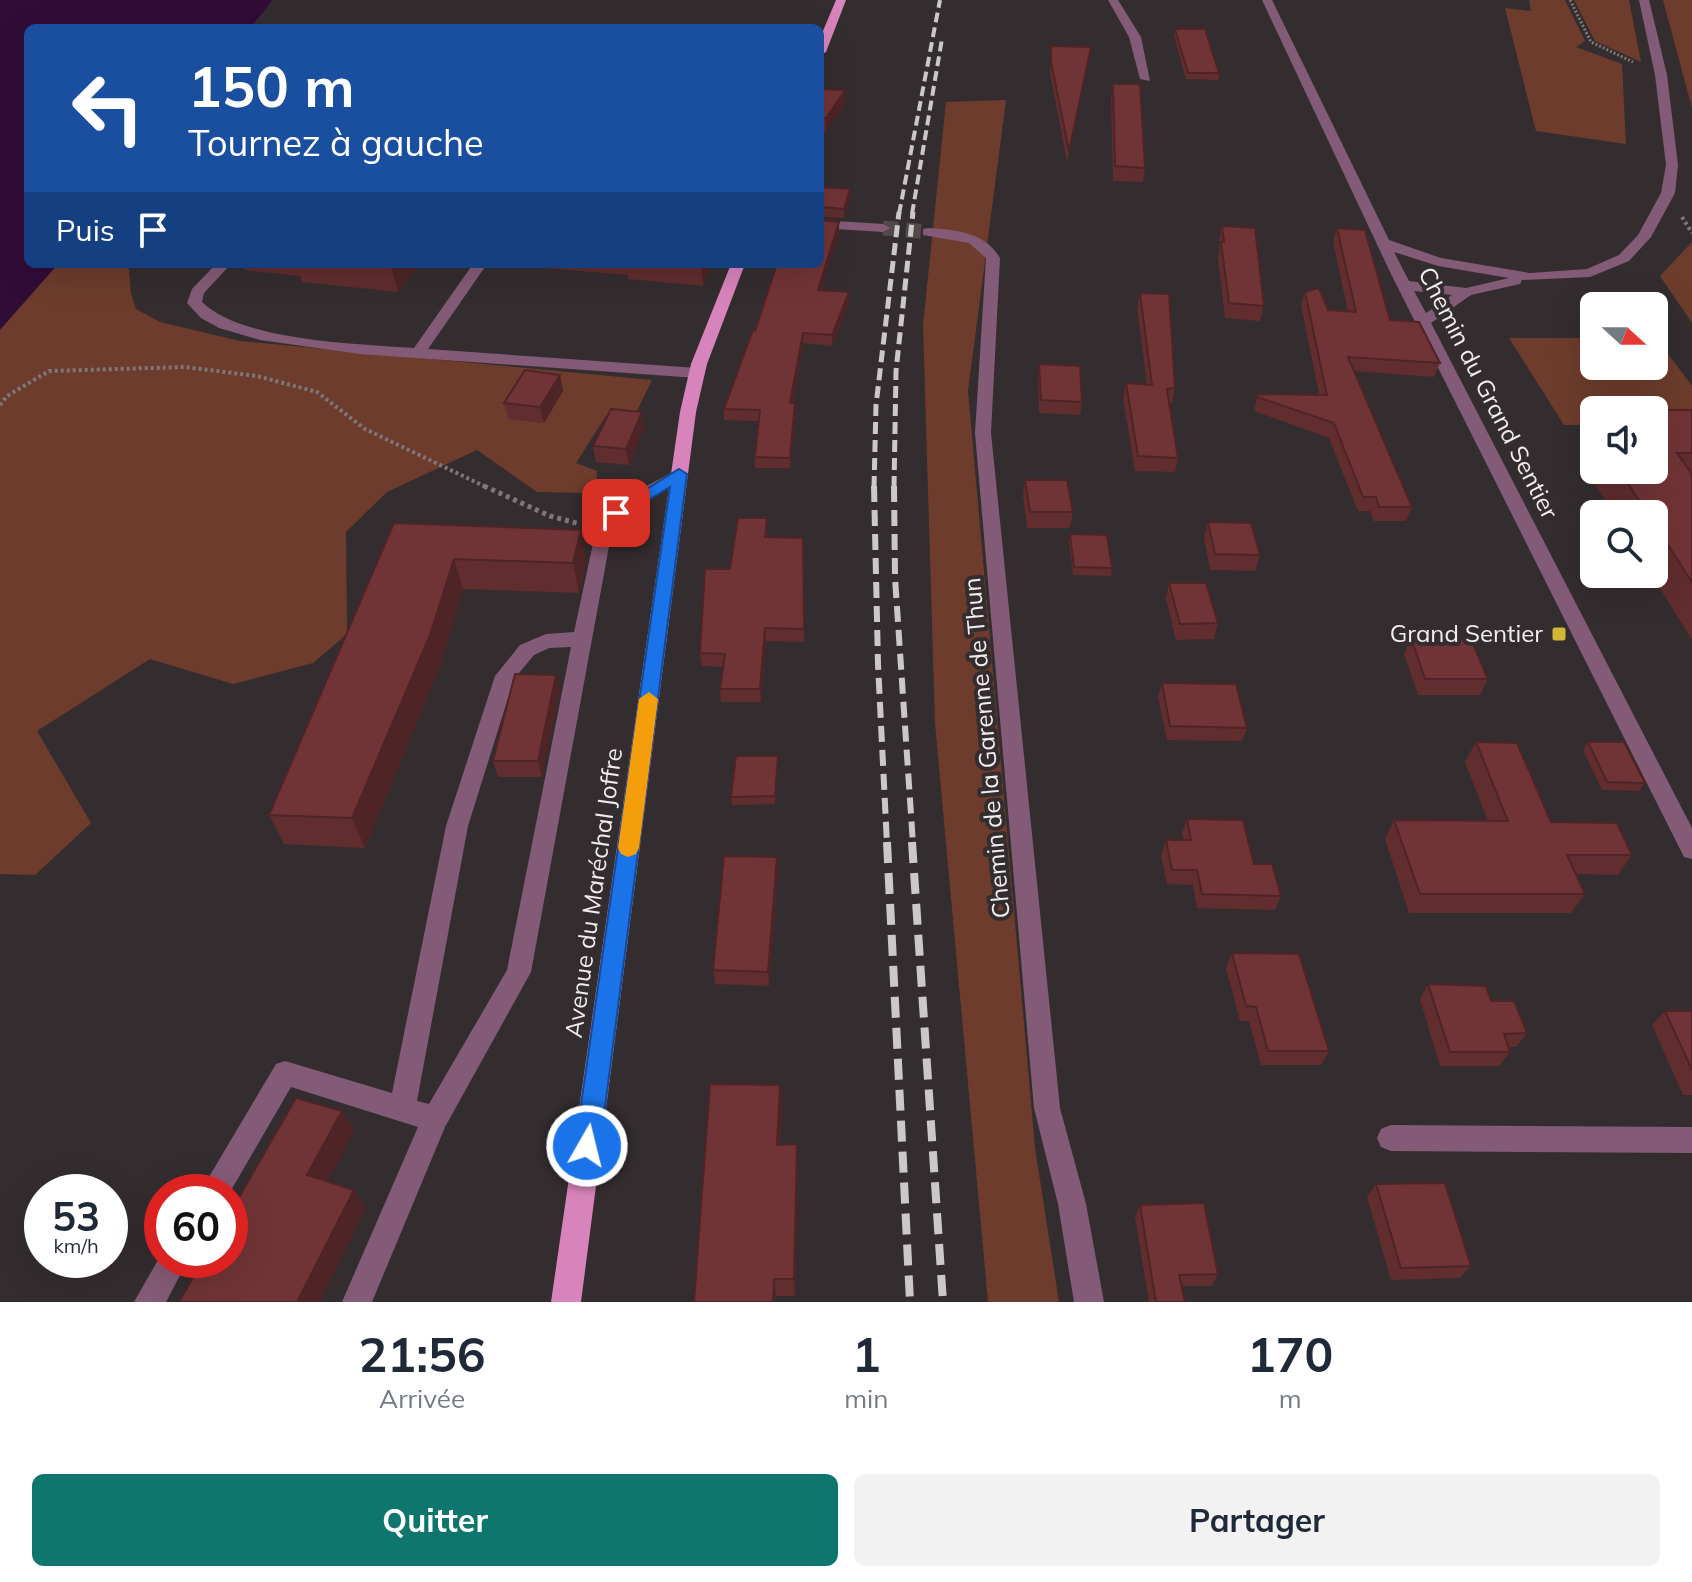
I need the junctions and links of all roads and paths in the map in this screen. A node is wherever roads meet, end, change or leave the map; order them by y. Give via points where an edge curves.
1 (841, 0) edge
2 (1113, 0) edge
3 (1267, 0) edge
4 (1570, 0) edge
5 (1644, 0) edge
6 (824, 42) edge
7 (1661, 75) junction
8 (1146, 79) dead end
9 (824, 224) edge
10 (883, 228) tunnel mouth
11 (928, 232) tunnel mouth
12 (1383, 243) junction
13 (1438, 262) junction
14 (220, 268) edge
15 (477, 268) edge
16 (736, 268) edge
17 (1530, 277) junction
18 (1401, 279) junction
19 (1466, 292) junction
20 (1423, 322) junction
21 (418, 353) junction
22 (697, 373) junction
23 (0, 405) edge
24 (678, 483) junction
25 (603, 529) junction
26 (582, 639) junction
27 (1692, 850) edge
28 (402, 1109) junction
29 (435, 1119) junction
30 (1391, 1138) dead end
31 (1692, 1140) edge
32 (225, 1174) edge
33 (163, 1278) edge
34 (149, 1302) edge
35 (357, 1302) edge
36 (566, 1302) edge
37 (1089, 1302) edge

1 - 6 main road
2 - 8 street via 1135,37
3 - 12 street, Chemin du Grand Sentier
4 - 7 path via 1591,42
5 - 7 street
7 - 17 street via 1672,165 1668,193 1644,237 1624,258 1590,273
9 - 10 street
11 - 37 street, Chemin de la Garenne de Thun via 982,244 993,258 985,362 986,465 1047,1108 1072,1204
12 - 13 street
12 - 18 street, Chemin du Grand Sentier
13 - 17 street
13 - 18 street
14 - 21 street via 197,292 194,303 224,325 260,335
15 - 21 street
16 - 22 main road, Avenue du Maréchal Joffre
17 - 19 street
18 - 19 street
18 - 20 street, Chemin du Grand Sentier
19 - 20 street
20 - 27 street, Chemin du Grand Sentier
21 - 22 street
22 - 24 main road, Avenue du Maréchal Joffre
23 - 25 path via 49,371 185,367 257,376 317,392 365,429 418,457 550,516
24 - 25 street via 634,499
24 - 36 main road, Avenue du Maréchal Joffre
25 - 26 street
26 - 28 street via 546,641 527,650 505,676 457,826
26 - 29 street via 519,972
28 - 29 street
28 - 32 street via 285,1073
29 - 35 street
30 - 31 street
33 - 34 street

